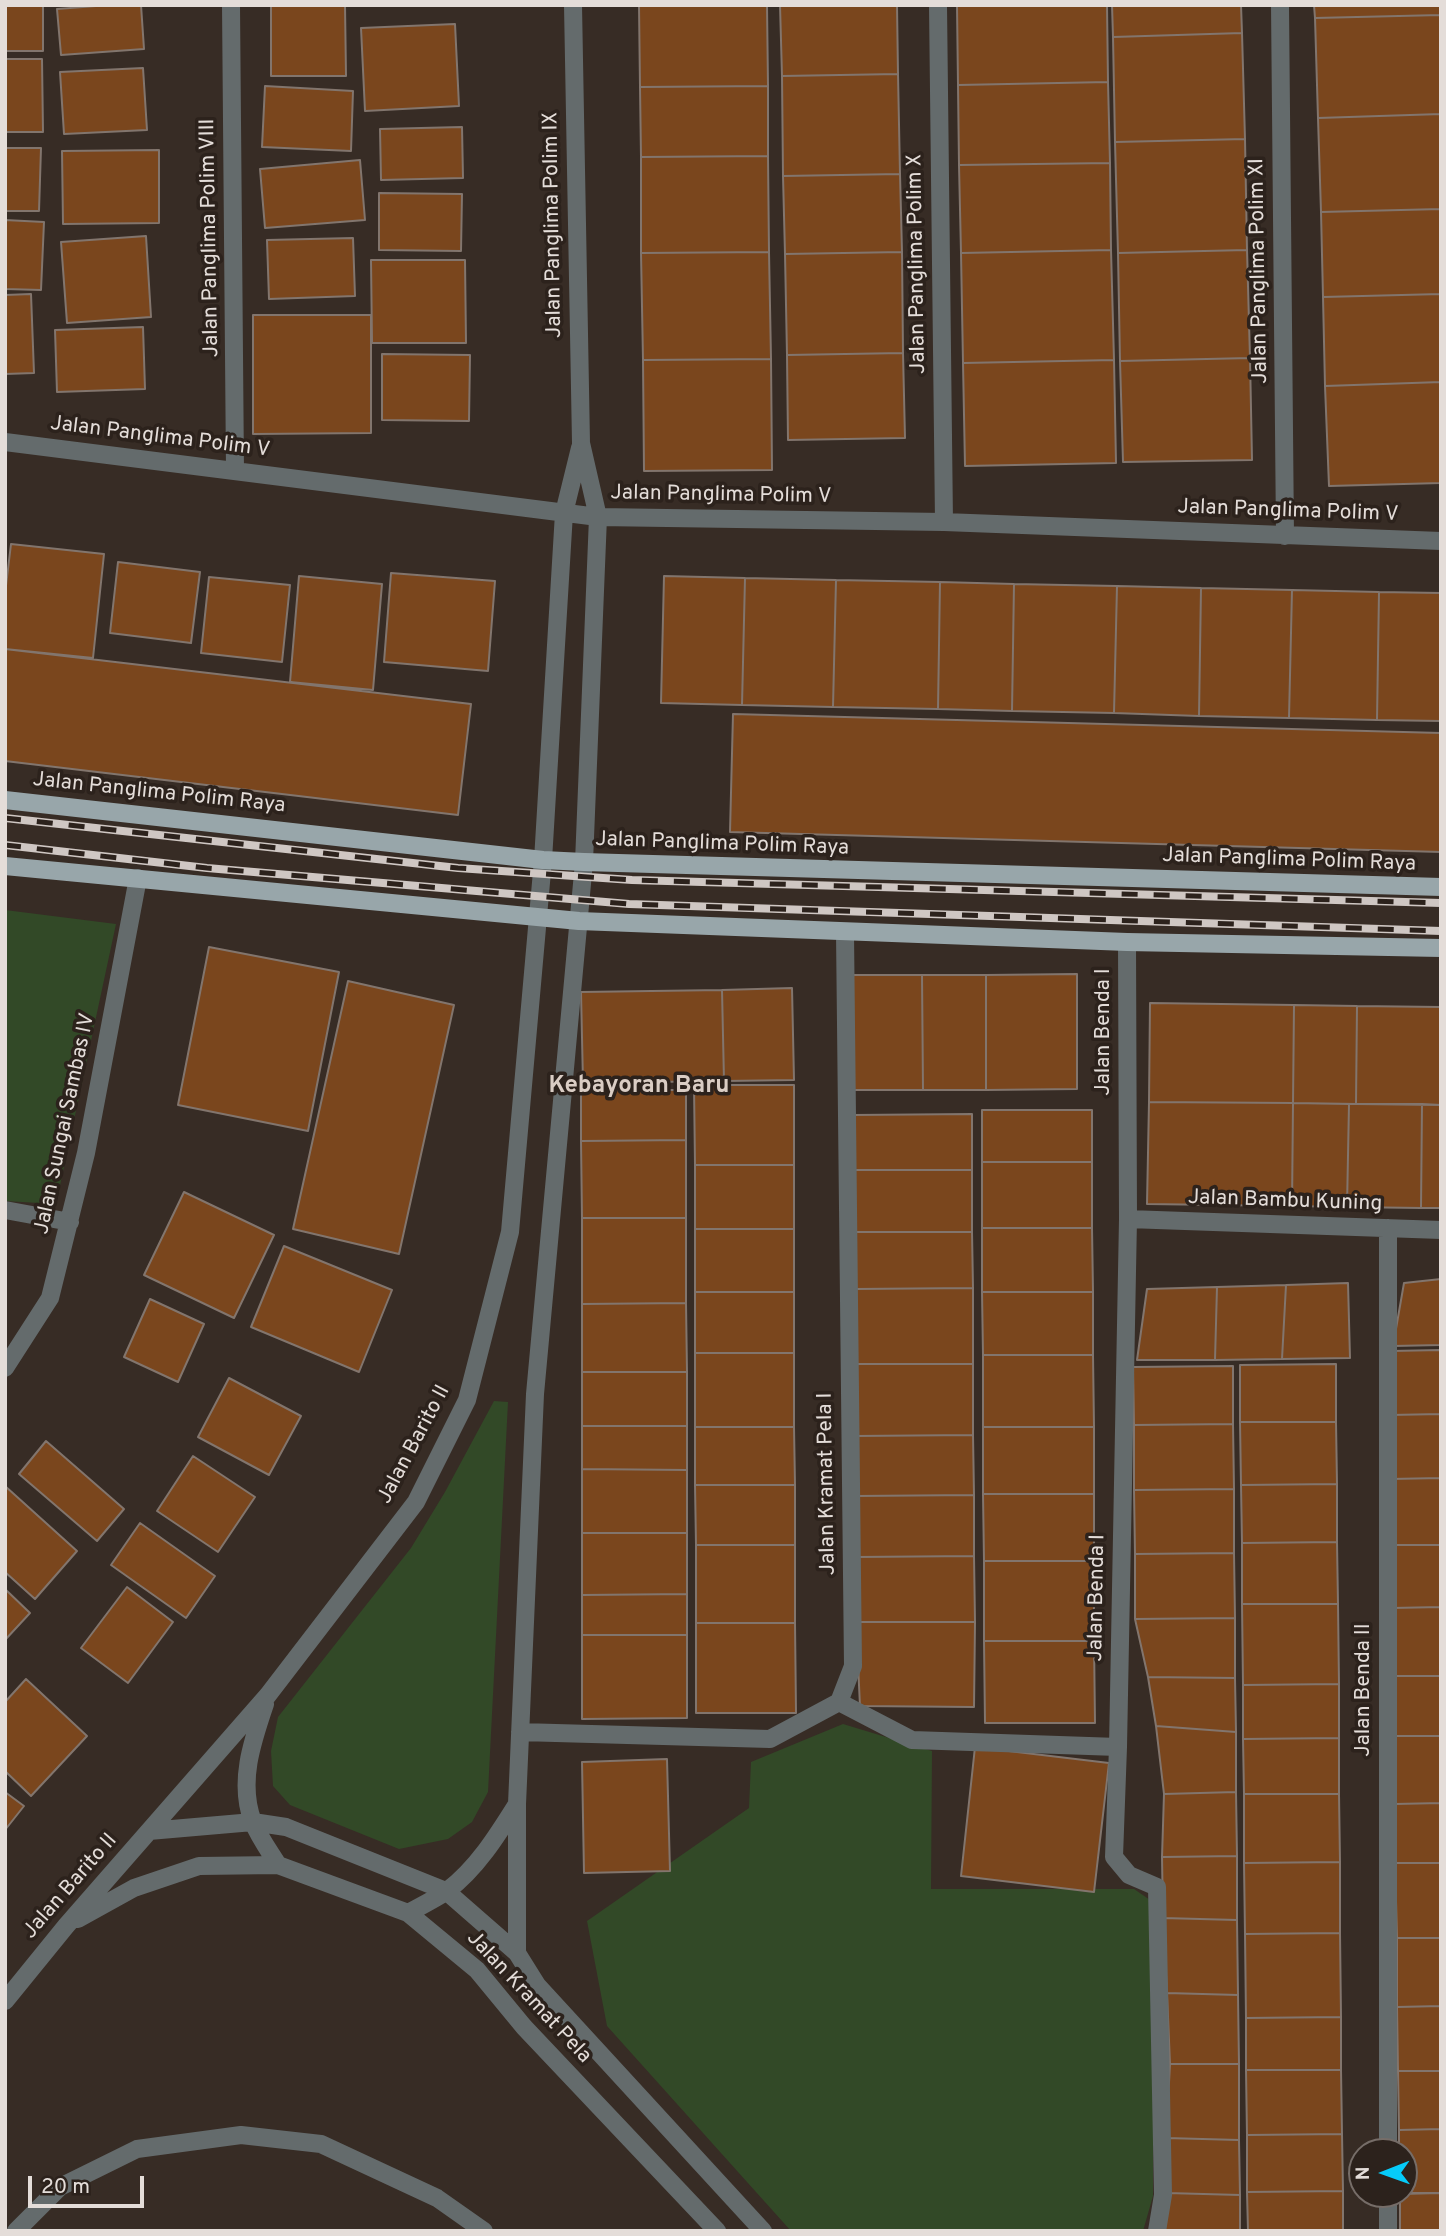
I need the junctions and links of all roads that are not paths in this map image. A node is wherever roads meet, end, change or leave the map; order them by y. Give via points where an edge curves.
1 (231, 5) edge
2 (573, 5) edge
3 (938, 5) edge
4 (1280, 5) edge
5 (5, 442) edge
6 (581, 443) junction
7 (235, 471) junction
8 (564, 513) junction
9 (598, 517) junction
10 (944, 522) junction
11 (1285, 536) junction
12 (1441, 541) edge
13 (5, 800) edge
14 (543, 860) junction
15 (584, 862) junction
16 (5, 866) edge
17 (138, 878) junction
18 (1441, 887) edge
19 (538, 918) junction
20 (579, 921) junction
21 (845, 933) junction
22 (1127, 942) junction
23 (1441, 948) edge
24 (5, 1210) edge
25 (1128, 1219) junction
26 (70, 1222) junction
27 (1388, 1228) junction
28 (1441, 1230) edge
29 (5, 1368) edge
30 (268, 1695) junction
31 (839, 1702) junction
32 (520, 1732) junction
33 (1118, 1747) junction
34 (517, 1804) junction
35 (253, 1822) junction
36 (149, 1831) junction
37 (278, 1865) junction
38 (446, 1891) junction
39 (408, 1913) junction
40 (66, 1926) junction
41 (517, 1953) junction
42 (5, 2001) edge
43 (1388, 2138) edge
44 (1388, 2208) edge
45 (16, 2231) edge
46 (484, 2231) edge
47 (717, 2231) edge
48 (763, 2231) edge
49 (1157, 2231) edge
50 (1388, 2231) edge

1 - 7 street, Jalan Panglima Polim VIII
2 - 6 street, Jalan Panglima Polim IX
3 - 10 street, Jalan Panglima Polim X
4 - 11 street, Jalan Panglima Polim XI
5 - 7 street, Jalan Panglima Polim V
6 - 8 street, Jalan Panglima Polim IX
6 - 9 street, Jalan Panglima Polim IX
7 - 8 street, Jalan Panglima Polim V
8 - 9 street, Jalan Panglima Polim V
8 - 14 street, Jalan Panglima Polim IX
9 - 10 street, Jalan Panglima Polim V
9 - 15 street, Jalan Panglima Polim IX
10 - 11 street, Jalan Panglima Polim V
11 - 12 street, Jalan Panglima Polim V
13 - 14 main road, Jalan Panglima Polim Raya
14 - 15 main road, Jalan Panglima Polim Raya
14 - 19 street, Jalan Barito II
15 - 18 main road, Jalan Panglima Polim Raya
15 - 20 street
16 - 17 main road
17 - 19 main road
17 - 26 street, Jalan Sungai Sambas IV
19 - 20 main road
19 - 30 street, Jalan Barito II via 510,1232 467,1400 416,1502
20 - 21 main road
20 - 32 street via 535,1394
21 - 22 main road
21 - 31 street, Jalan Kramat Pela I via 853,1667
22 - 23 main road
22 - 25 street, Jalan Benda I
24 - 26 street
25 - 27 street, Jalan Bambu Kuning
25 - 33 street, Jalan Benda I
26 - 29 street, Jalan Sungai Sambas IV via 50,1297
27 - 28 street, Jalan Bambu Kuning
27 - 43 street, Jalan Benda II
30 - 35 street via 250,1748 247,1789
30 - 36 street, Jalan Barito II
31 - 32 street via 770,1739
31 - 33 street via 912,1740
32 - 34 street
33 - 49 street, Jalan Benda I via 1114,1857 1129,1875 1157,1887 1159,1908 1163,2195
34 - 38 street via 489,1847
34 - 41 street
35 - 36 street, Jalan Kramat Pela
35 - 37 street
35 - 38 street, Jalan Kramat Pela via 286,1827
36 - 40 street, Jalan Barito II
37 - 39 street, Jalan Kramat Pela
37 - 40 street, Jalan Kramat Pela via 199,1866 134,1888
38 - 39 street
38 - 41 street, Jalan Kramat Pela
39 - 47 street, Jalan Kramat Pela via 477,1970 524,2027
40 - 42 street, Jalan Barito II
41 - 48 street, Jalan Kramat Pela via 537,1985
44 - 50 street
45 - 46 street via 60,2187 137,2149 241,2135 321,2144 437,2198

